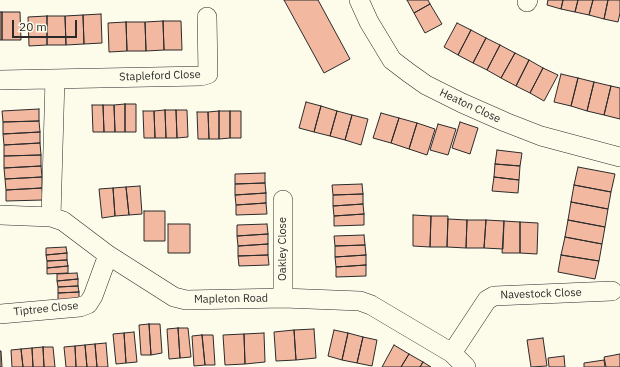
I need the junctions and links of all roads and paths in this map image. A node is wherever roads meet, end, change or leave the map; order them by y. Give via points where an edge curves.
1 (358, 0) edge
2 (207, 16) dead end
3 (55, 79) junction
4 (0, 80) edge
5 (620, 157) edge
6 (283, 200) dead end
7 (0, 215) edge
8 (52, 217) junction
9 (108, 255) junction
10 (612, 291) dead end
11 (283, 298) junction
12 (0, 314) edge
13 (452, 353) junction
14 (466, 367) edge

1 - 5 street, Heaton Close via 392,60 426,85 541,136
2 - 3 street, Stapleford Close via 208,74
3 - 4 street, Stapleford Close
3 - 8 street
6 - 11 street, Oakley Close
7 - 8 street, Mapleton Road
8 - 9 street, Mapleton Road via 63,222
9 - 11 street, Mapleton Road via 174,297 186,300
9 - 12 street, Tiptree Close via 88,304 80,307
10 - 13 street, Navestock Close via 494,296 487,300
11 - 13 street, Mapleton Road via 360,301
13 - 14 street, Mapleton Road

